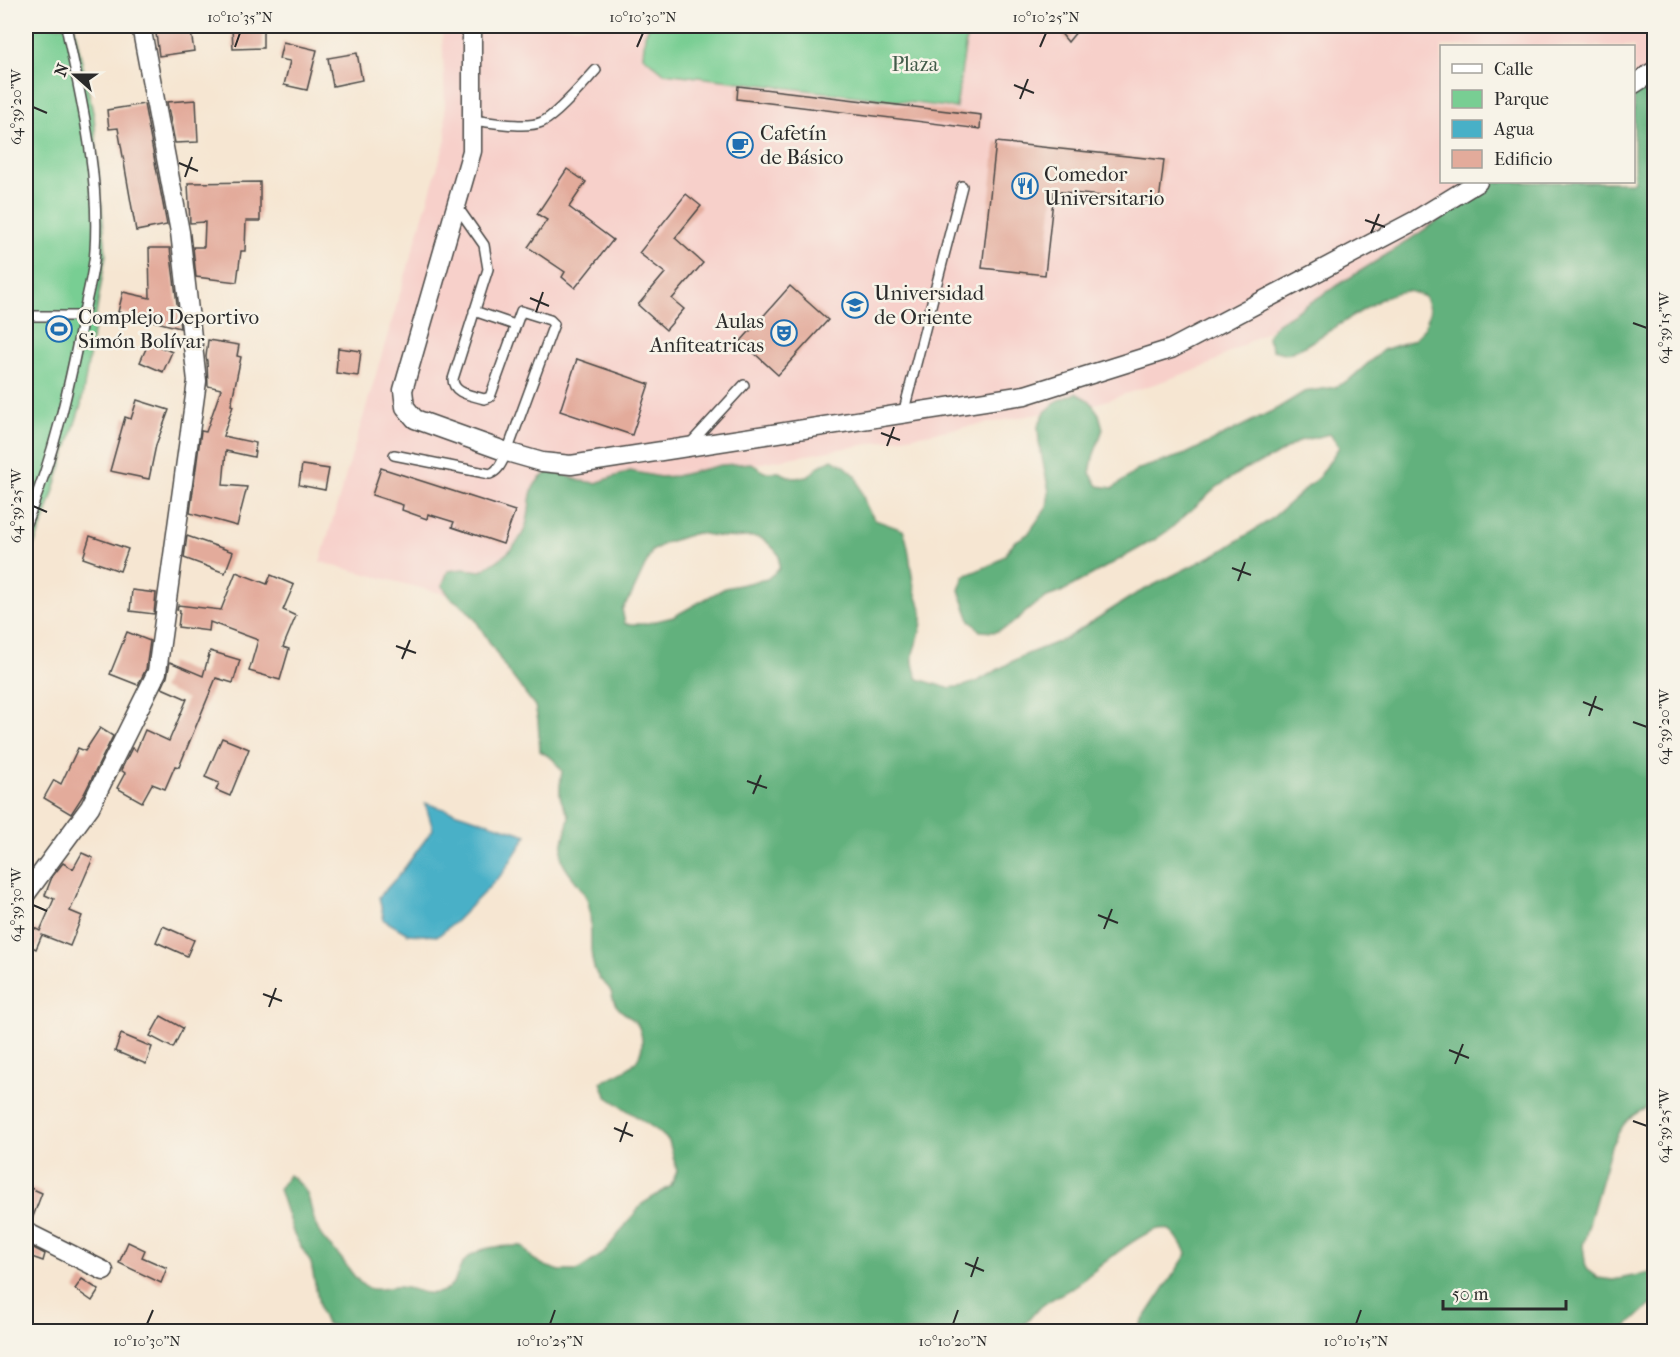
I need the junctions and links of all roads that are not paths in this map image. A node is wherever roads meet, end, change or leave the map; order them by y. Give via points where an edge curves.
1 (66, 26) edge
2 (141, 26) edge
3 (472, 26) edge
4 (596, 70) dead end
5 (1654, 70) edge
6 (1635, 83) edge
7 (472, 120) junction
8 (1476, 183) edge
9 (962, 186) dead end
10 (456, 205) junction
11 (474, 311) junction
12 (26, 316) edge
13 (83, 316) junction
14 (515, 325) junction
15 (744, 385) dead end
16 (903, 414) junction
17 (687, 447) junction
18 (507, 452) junction
19 (394, 455) dead end
20 (26, 523) edge
21 (26, 894) edge
22 (26, 1232) edge
23 (105, 1271) dead end

1 - 13 lane via 89,135 95,211 95,252
2 - 21 street via 180,232 197,381 157,672 90,807
3 - 7 street
4 - 7 lane via 542,122 528,125
5 - 6 street
7 - 10 street via 472,151
8 - 16 street via 1416,220 1171,349 1025,395
9 - 16 lane
10 - 11 lane via 484,245 487,257 488,269
10 - 18 street via 403,390 405,407 415,420
11 - 14 lane
11 - 14 lane via 453,379 457,390 484,399 490,397
12 - 13 lane
13 - 20 lane via 63,414
14 - 18 lane via 524,310 554,324
15 - 17 lane
16 - 17 street
17 - 18 street via 571,465
18 - 19 lane via 499,468 490,474
22 - 23 street

